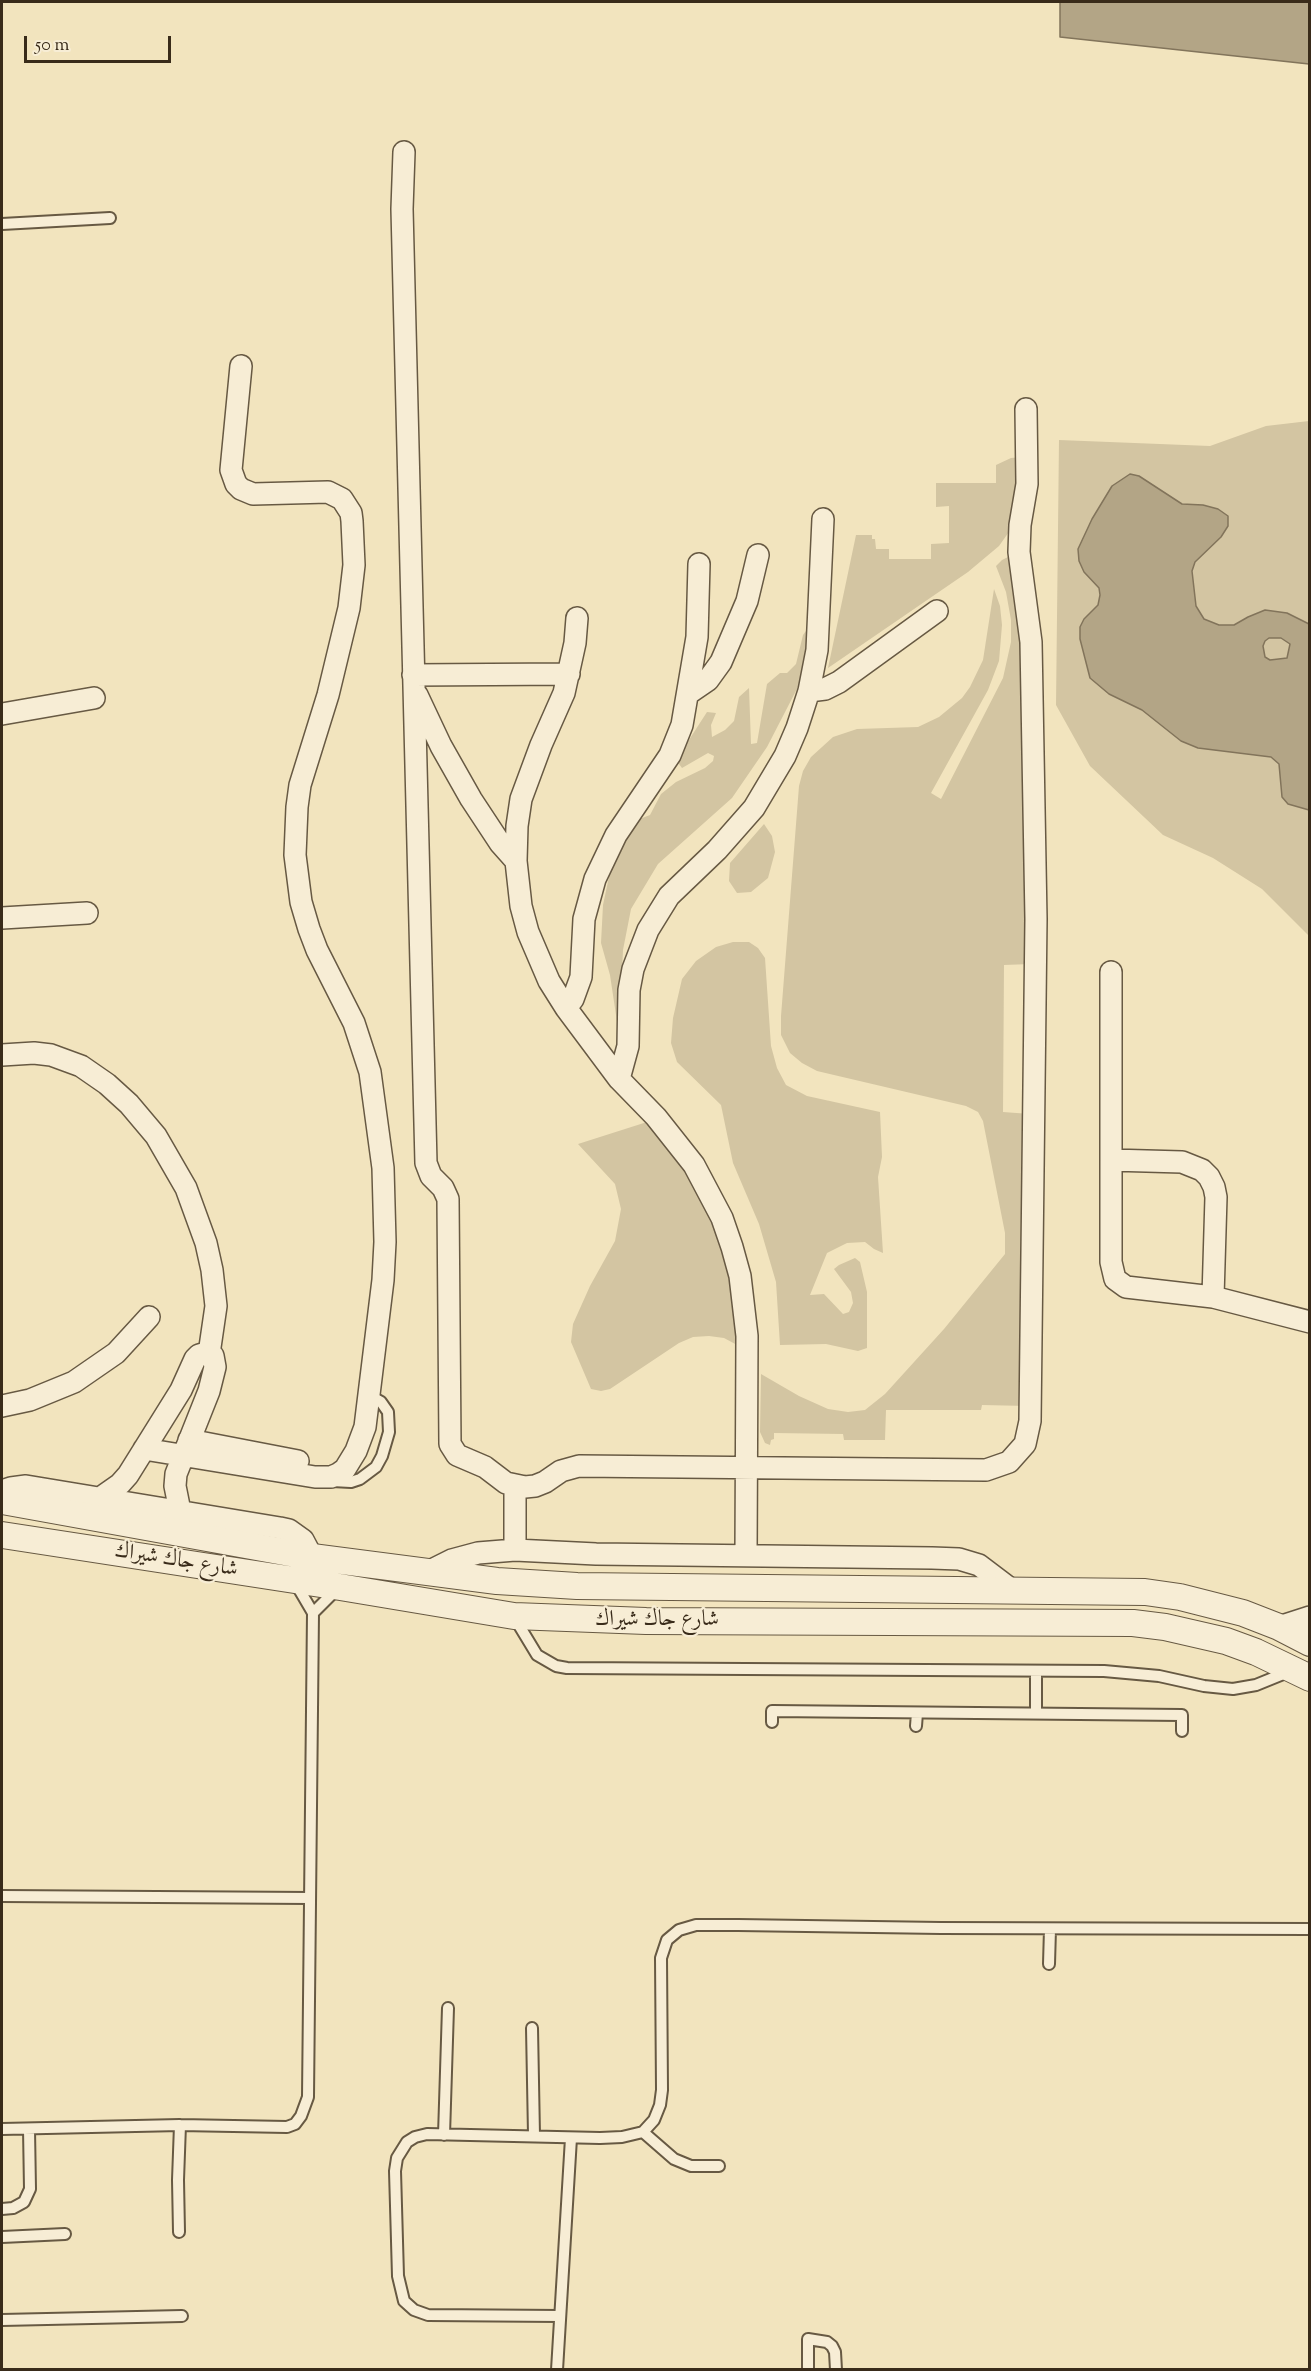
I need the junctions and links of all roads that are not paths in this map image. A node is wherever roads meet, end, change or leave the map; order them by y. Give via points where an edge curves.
1 (404, 152) dead end
2 (110, 218) dead end
3 (2, 224) edge
4 (241, 366) dead end
5 (1026, 409) dead end
6 (823, 519) dead end
7 (758, 555) dead end
8 (699, 564) dead end
9 (937, 611) dead end
10 (577, 618) dead end
11 (569, 674) junction
12 (414, 681) junction
13 (809, 691) junction
14 (689, 693) junction
15 (94, 698) dead end
16 (2, 714) edge
17 (516, 861) junction
18 (87, 913) dead end
19 (2, 918) edge
20 (1111, 972) dead end
21 (566, 1008) junction
22 (2, 1054) edge
23 (619, 1079) junction
24 (1111, 1160) junction
25 (1213, 1298) junction
26 (149, 1317) dead end
27 (1310, 1322) edge
28 (208, 1354) junction
29 (370, 1396) junction
30 (2, 1406) edge
31 (186, 1448) junction
32 (144, 1449) junction
33 (349, 1462) junction
34 (746, 1467) junction
35 (323, 1478) junction
36 (515, 1486) junction
37 (2, 1491) edge
38 (100, 1498) junction
39 (2, 1501) edge
40 (180, 1511) junction
41 (2, 1535) edge
42 (515, 1550) junction
43 (746, 1555) junction
44 (312, 1557) junction
45 (426, 1573) junction
46 (293, 1581) junction
47 (340, 1587) junction
48 (1012, 1590) junction
49 (313, 1614) junction
50 (514, 1616) junction
51 (1310, 1617) edge
52 (1279, 1628) junction
53 (1310, 1643) edge
54 (1036, 1671) junction
55 (1302, 1673) edge
56 (917, 1713) junction
57 (1036, 1713) junction
58 (771, 1722) dead end
59 (916, 1726) dead end
60 (1182, 1731) dead end
61 (2, 1896) edge
62 (310, 1898) junction
63 (1050, 1929) junction
64 (1310, 1929) edge
65 (1049, 1964) dead end
66 (448, 2008) dead end
67 (532, 2028) dead end
68 (180, 2126) junction
69 (2, 2129) edge
70 (29, 2129) junction
71 (644, 2132) junction
72 (444, 2135) junction
73 (534, 2135) junction
74 (572, 2138) junction
75 (718, 2166) dead end
76 (2, 2209) edge
77 (179, 2232) dead end
78 (65, 2234) dead end
79 (2, 2237) edge
80 (182, 2316) dead end
81 (560, 2316) junction
82 (2, 2320) edge
83 (557, 2370) edge
84 (808, 2370) edge
85 (836, 2370) edge

1 - 12 street via 402,209
2 - 3 lane
4 - 29 street via 231,470 236,484 253,494 328,492 342,499 352,520 354,566 349,608 328,695 300,784 295,855 309,929 354,1023 375,1097 383,1168 385,1242
5 - 34 street via 1027,484 1019,552 1030,642 1036,919 1029,1433 1009,1462 987,1470
6 - 13 street via 819,628
7 - 14 street via 747,601 722,662 708,680
8 - 14 street via 697,637
9 - 13 street via 838,682
10 - 11 street
11 - 12 street
11 - 17 street via 521,799
12 - 17 street via 457,776 496,838
12 - 36 street via 425,1153 429,1172 448,1199 449,1437 457,1455
13 - 23 street via 785,756 754,808 724,844 669,897 648,930 633,969 628,1046
14 - 21 street via 670,755 616,835 595,879 584,919 581,976
15 - 16 street
17 - 21 street via 528,932 545,973
18 - 19 street
20 - 24 street
21 - 23 street
22 - 28 street via 51,1055 81,1066 122,1097 156,1136 186,1188 206,1243 216,1306
23 - 34 street via 694,1165 718,1209 732,1247 747,1336
24 - 25 street via 1111,1262 1115,1279 1126,1287
24 - 25 street via 1182,1162 1209,1177 1216,1197
25 - 27 street
26 - 30 street via 116,1353 74,1382 30,1400
28 - 31 street via 215,1359 214,1373
28 - 32 street via 202,1353 195,1359
29 - 33 street via 362,1439
29 - 35 lane via 386,1407 390,1418 386,1444 376,1467 351,1482
31 - 32 street
31 - 33 street via 331,1465
31 - 35 street
31 - 40 street via 176,1474
32 - 38 street via 120,1484
33 - 35 street via 338,1474
34 - 36 street via 579,1466 535,1486
34 - 43 street
36 - 42 street
37 - 38 street via 26,1486
38 - 40 street
39 - 44 street, شارع جاك شيراك
40 - 44 street via 289,1530 303,1540
41 - 46 street, شارع جاك شيراك
42 - 43 street
42 - 45 street via 478,1553
43 - 48 street via 959,1559 979,1565
44 - 45 street, شارع جاك شيراك
45 - 48 street, شارع جاك شيراك via 577,1587
46 - 47 street, شارع جاك شيراك
46 - 49 lane
47 - 49 lane
47 - 50 street, شارع جاك شيراك
48 - 52 street, شارع جاك شيراك via 1145,1592 1215,1604
49 - 62 lane
50 - 54 lane via 537,1655 567,1668
50 - 55 street, شارع جاك شيراك via 646,1621 1133,1623 1165,1626 1226,1641
51 - 52 street
52 - 53 street, شارع جاك شيراك
54 - 55 lane via 1131,1673 1233,1689
54 - 57 lane
56 - 57 lane
56 - 58 lane via 772,1711
56 - 59 lane
57 - 60 lane via 1182,1715
61 - 62 lane
62 - 68 lane via 308,2097 301,2116 287,2127
63 - 64 lane
63 - 65 lane
63 - 71 lane via 696,1925 679,1930 667,1940 661,1958 662,2090 654,2120
66 - 72 lane
67 - 73 lane
68 - 70 lane
68 - 77 lane
69 - 70 lane
70 - 76 lane via 30,2189 24,2202
71 - 74 lane via 622,2137
71 - 75 lane via 674,2159 692,2166
72 - 73 lane
72 - 81 lane via 415,2137 397,2158 398,2277 404,2301 428,2315
73 - 74 lane
74 - 81 lane
78 - 79 lane
80 - 82 lane
81 - 83 lane
84 - 85 lane via 808,2339 832,2346

